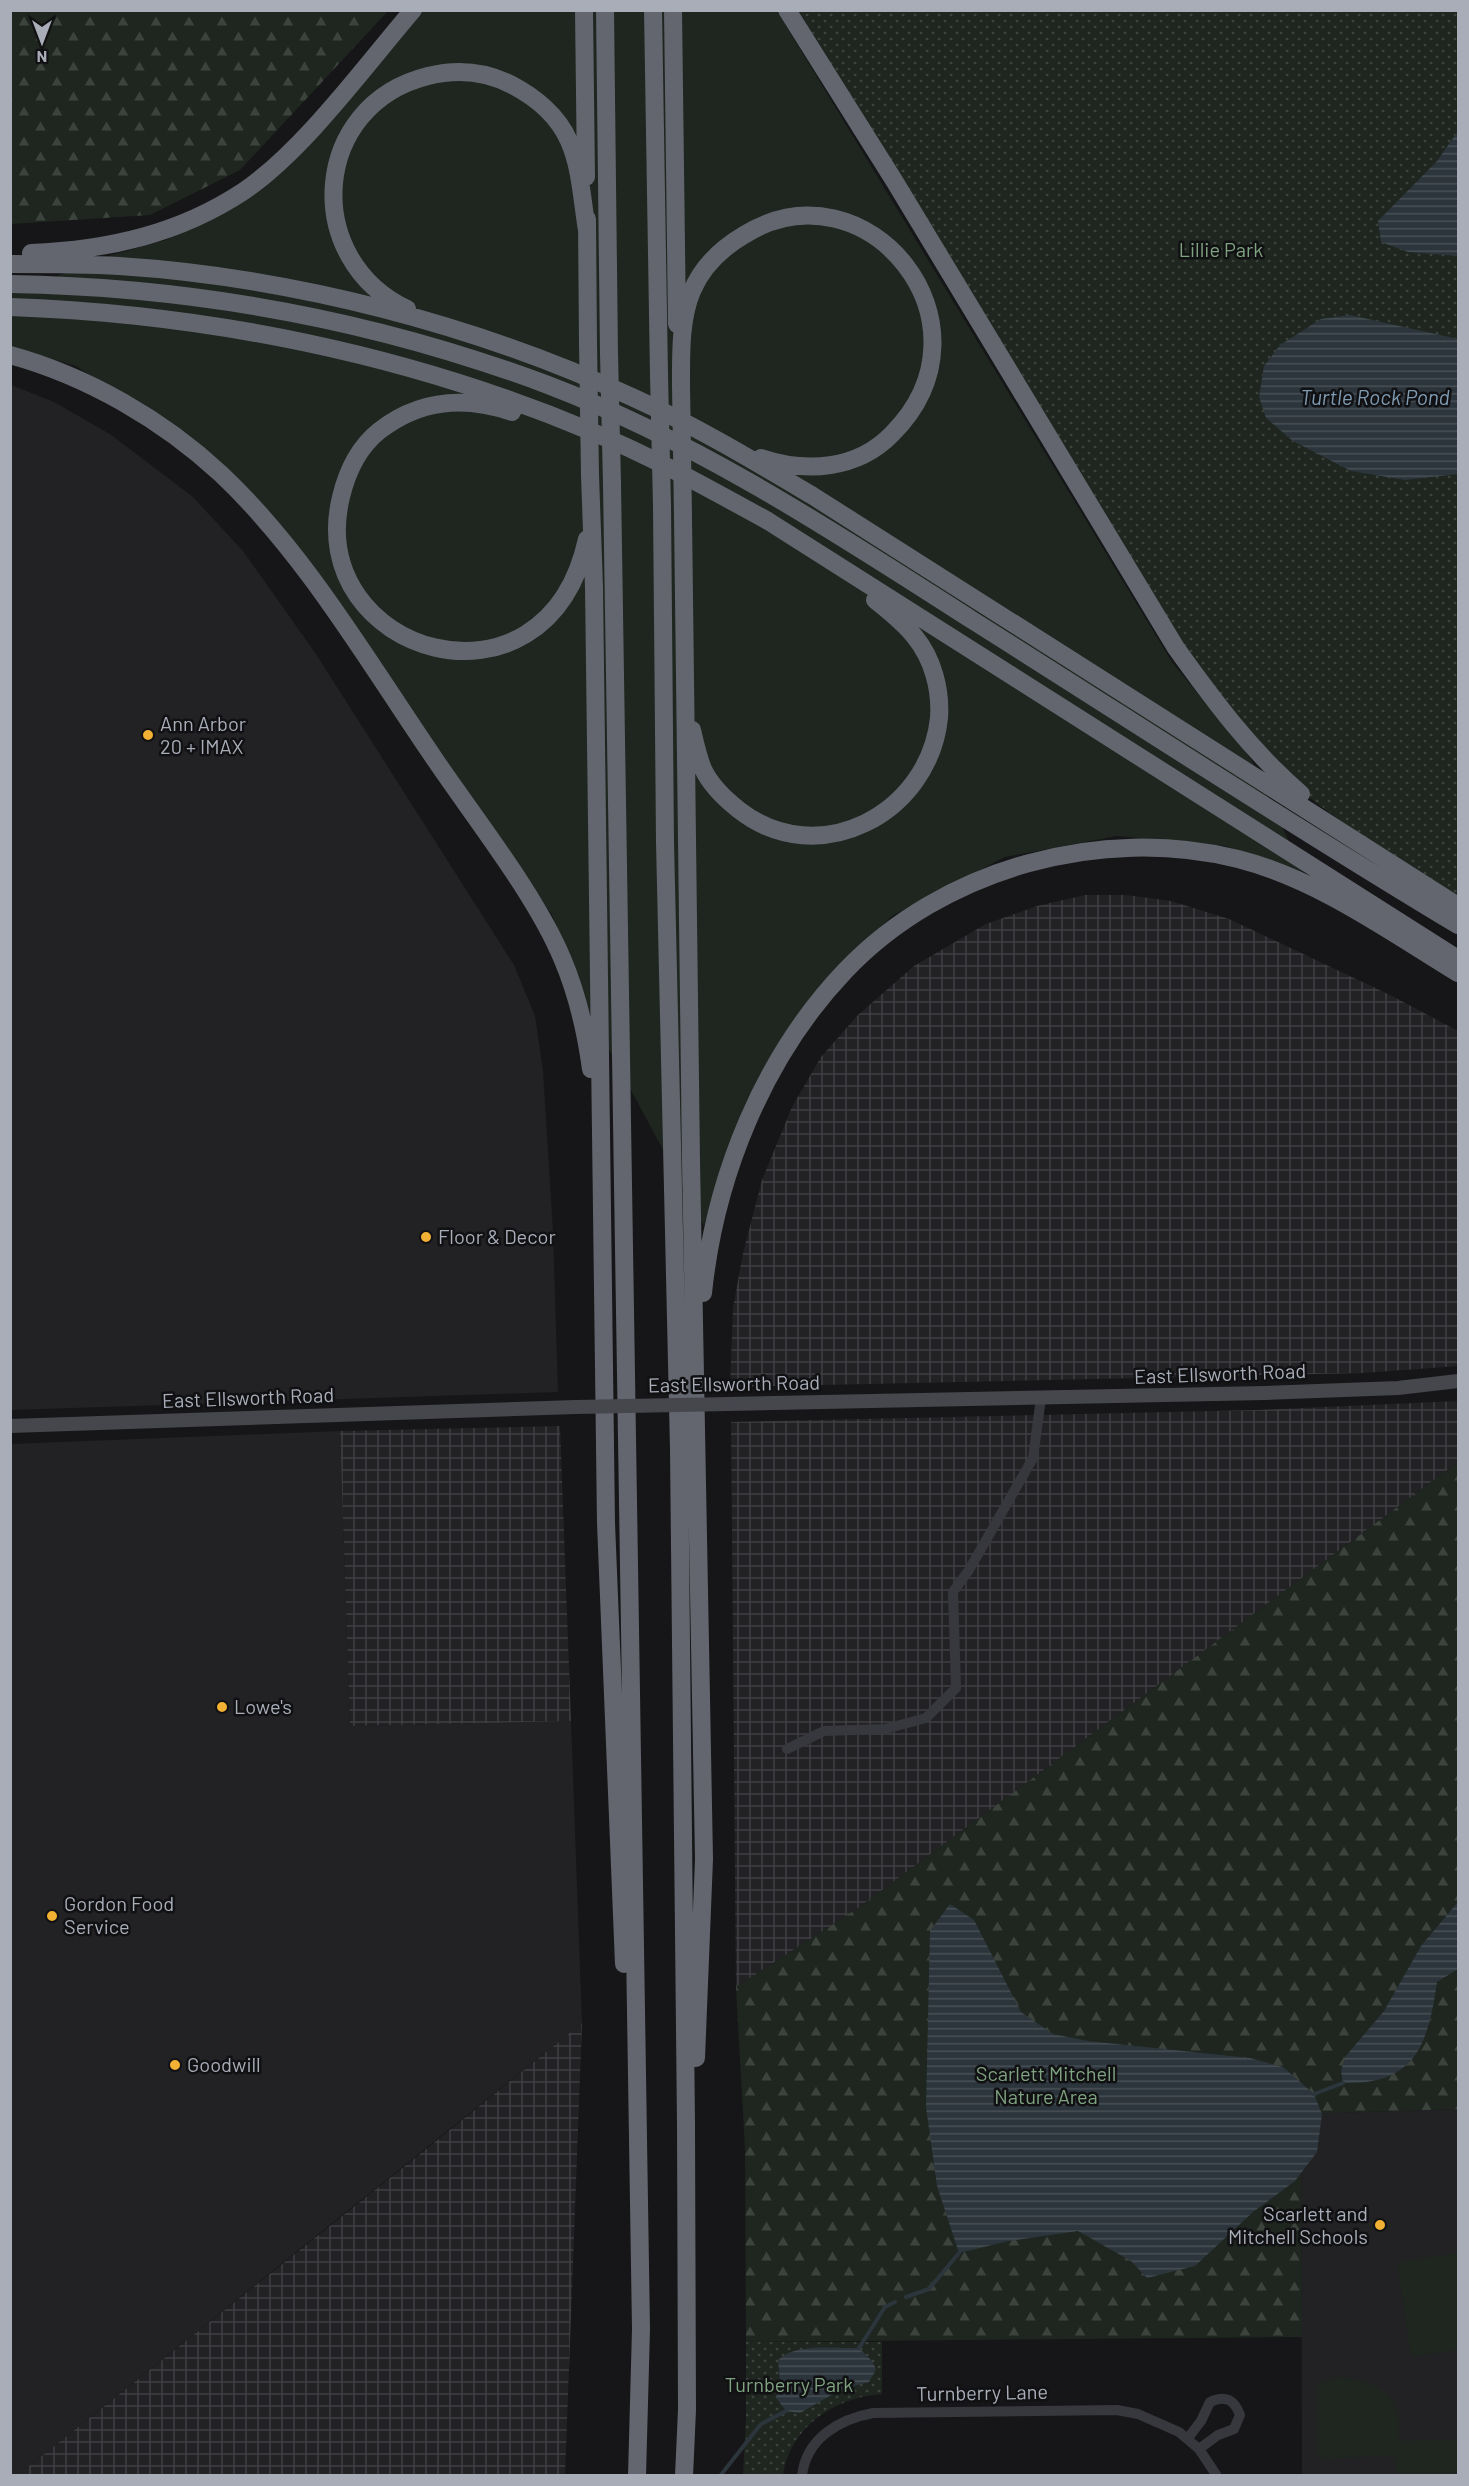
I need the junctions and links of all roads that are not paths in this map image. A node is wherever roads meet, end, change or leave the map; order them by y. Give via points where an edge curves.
1 (413, 10) edge
2 (584, 10) edge
3 (605, 10) edge
4 (653, 10) edge
5 (673, 10) edge
6 (787, 10) edge
7 (587, 230) junction
8 (10, 253) edge
9 (10, 264) edge
10 (10, 284) edge
11 (10, 307) edge
12 (439, 324) junction
13 (10, 355) edge
14 (681, 361) junction
15 (556, 417) junction
16 (731, 447) junction
17 (591, 513) junction
18 (846, 570) junction
19 (685, 690) junction
20 (1345, 833) junction
21 (1458, 906) edge
22 (1458, 925) edge
23 (1458, 959) edge
24 (1458, 973) edge
25 (600, 1128) junction
26 (695, 1357) junction
27 (1458, 1381) edge
28 (1041, 1398) junction
29 (10, 1426) edge
30 (787, 1749) dead end
31 (636, 2048) junction
32 (686, 2125) junction
33 (1188, 2438) junction
34 (1199, 2449) junction
35 (637, 2475) edge
36 (684, 2475) edge
37 (802, 2475) edge
38 (1216, 2475) edge

1 - 8 highway via 309,130 244,190 198,217 153,236 101,247
2 - 7 highway
3 - 31 highway, bridge
4 - 32 highway, bridge via 665,842 679,1449
5 - 14 highway
6 - 20 highway via 1176,648 1227,720 1254,750
7 - 12 highway via 569,140 540,102 500,79 471,72 443,72 392,90 368,107 351,129 339,156 333,181 337,229 345,252 361,276 393,303
7 - 17 highway, bridge
9 - 12 highway via 119,266 197,274 332,298
10 - 22 highway via 136,289 209,297 342,322 476,360 632,421 756,486
11 - 15 highway via 138,316 295,340 387,361
12 - 16 highway via 634,397
13 - 25 highway via 123,402 170,433 220,473 299,562 510,871 562,958 588,1046
14 - 16 highway via 688,306 701,276 730,243 777,220 808,216 836,219 863,229 885,243 917,282 932,325 931,373 919,401 885,441 858,458 819,467 776,463
14 - 19 highway, bridge
15 - 17 highway via 532,418 455,401 430,405 395,419 356,457 344,484 337,535 342,562 352,588 369,610 393,630 435,648 481,650 533,631 552,614 579,569
15 - 18 highway via 710,489
16 - 20 highway
17 - 25 highway
18 - 19 highway via 916,637 936,680 940,709 927,765 910,791 884,814 859,827 803,836 749,818 722,797 704,771 695,746
18 - 23 highway
19 - 26 highway
20 - 21 highway
24 - 26 highway via 1288,876 1237,859 1174,849 1112,848 1053,857 994,874 933,903 846,969 814,1006 781,1055 747,1124 725,1184 705,1270
25 - 31 highway via 606,1523 623,1958
26 - 32 highway via 704,1859 696,2054
27 - 28 main road, East Ellsworth Road via 1265,1394
28 - 29 main road, East Ellsworth Road, bridge via 576,1407
28 - 30 street via 1033,1458 954,1592 956,1688 926,1718 885,1729 824,1731
31 - 35 highway via 641,2329
32 - 36 highway
33 - 34 street, Turnberry Lane
33 - 34 street via 1210,2402 1228,2398 1236,2404 1240,2415 1234,2429 1218,2434
33 - 37 street, Turnberry Lane via 1164,2424 1117,2410 873,2413 852,2417 829,2429 813,2446
34 - 38 street, Turnberry Lane

